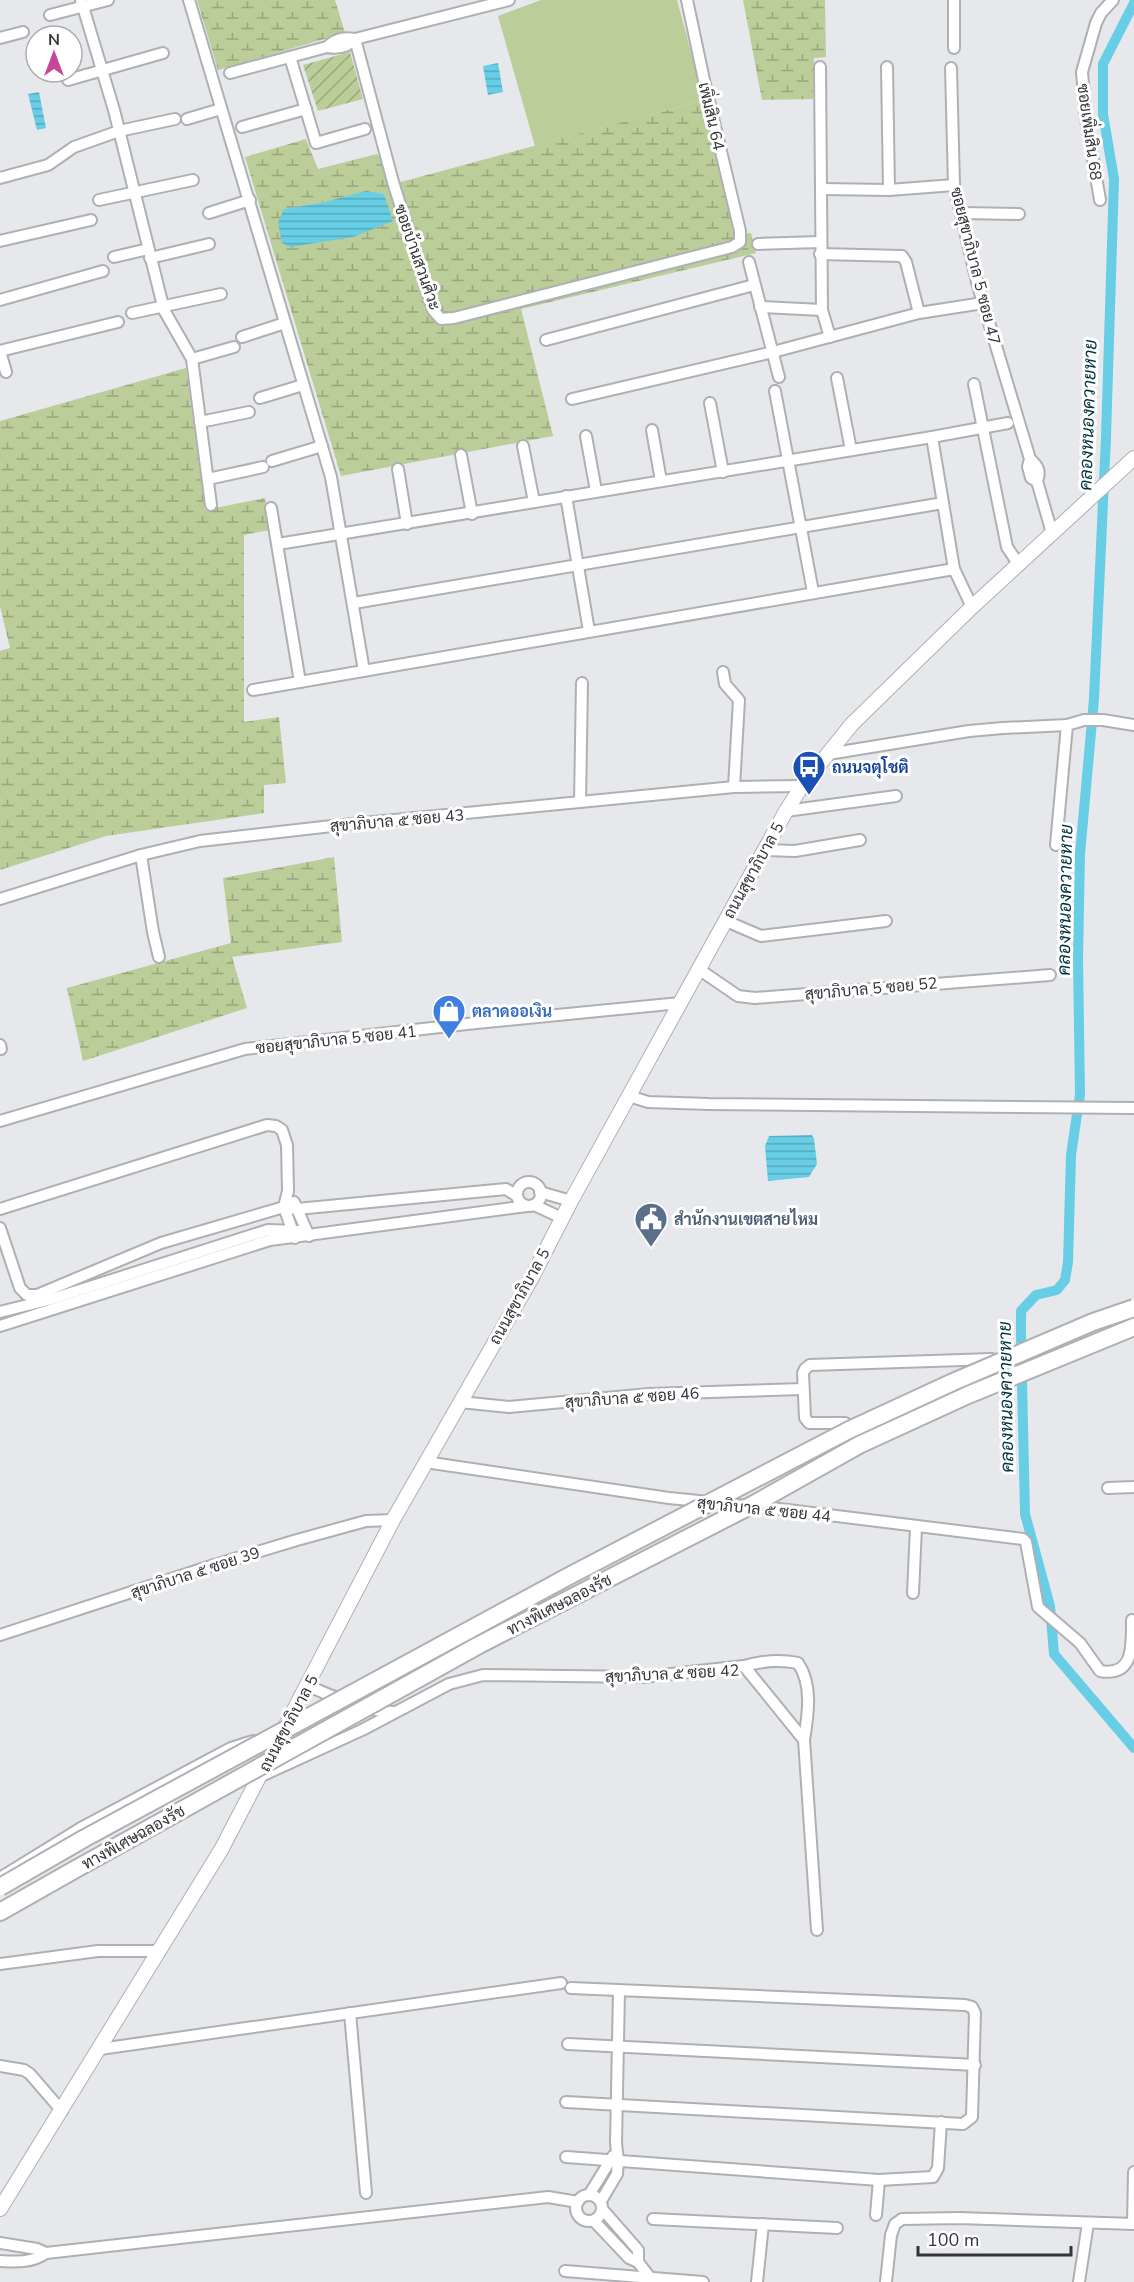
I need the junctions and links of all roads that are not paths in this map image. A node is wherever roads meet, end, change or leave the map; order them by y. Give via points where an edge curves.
1 (108, 0) edge
2 (189, 0) edge
3 (509, 0) edge
4 (687, 0) edge
5 (954, 0) edge
6 (1113, 0) edge
7 (82, 3) edge
8 (50, 15) dead end
9 (23, 32) dead end
10 (0, 38) edge
11 (355, 39) junction
12 (954, 48) dead end
13 (163, 53) dead end
14 (290, 57) junction
15 (820, 67) dead end
16 (887, 67) dead end
17 (951, 68) dead end
18 (103, 71) junction
19 (230, 73) dead end
20 (84, 76) edge
21 (221, 109) junction
22 (306, 109) junction
23 (242, 128) dead end
24 (365, 129) dead end
25 (119, 131) junction
26 (0, 178) edge
27 (192, 180) dead end
28 (954, 185) junction
29 (821, 189) junction
30 (890, 190) junction
31 (134, 192) junction
32 (99, 200) dead end
33 (250, 200) junction
34 (1100, 200) dead end
35 (209, 213) dead end
36 (962, 213) junction
37 (1019, 214) dead end
38 (91, 220) dead end
39 (740, 231) joint
40 (0, 241) edge
41 (820, 242) junction
42 (209, 244) dead end
43 (758, 244) dead end
44 (149, 253) junction
45 (820, 254) junction
46 (114, 257) dead end
47 (749, 261) dead end
48 (103, 271) dead end
49 (754, 285) junction
50 (221, 294) dead end
51 (0, 300) edge
52 (983, 303) junction
53 (163, 306) junction
54 (760, 307) junction
55 (822, 310) junction
56 (132, 313) dead end
57 (919, 313) junction
58 (118, 322) dead end
59 (285, 324) junction
60 (242, 337) dead end
61 (830, 337) junction
62 (546, 340) dead end
63 (234, 347) dead end
64 (0, 351) edge
65 (773, 352) junction
66 (192, 359) junction
67 (6, 372) dead end
68 (779, 377) dead end
69 (837, 378) dead end
70 (974, 384) dead end
71 (303, 385) junction
72 (775, 391) dead end
73 (260, 398) dead end
74 (572, 399) dead end
75 (710, 403) dead end
76 (249, 412) dead end
77 (200, 422) junction
78 (1008, 423) dead end
79 (982, 428) junction
80 (652, 430) dead end
81 (586, 436) dead end
82 (932, 437) junction
83 (322, 446) junction
84 (523, 446) dead end
85 (851, 450) junction
86 (461, 455) dead end
87 (787, 461) junction
88 (1133, 461) edge
89 (398, 469) dead end
90 (723, 472) junction
91 (208, 479) junction
92 (661, 481) junction
93 (596, 491) junction
94 (566, 496) junction
95 (534, 502) junction
96 (943, 503) junction
97 (211, 506) dead end
98 (271, 508) dead end
99 (472, 514) junction
100 (407, 524) junction
101 (801, 528) junction
102 (1052, 533) junction
103 (342, 534) junction
104 (278, 544) junction
105 (1019, 565) junction
106 (578, 566) junction
107 (954, 569) junction
108 (813, 592) junction
109 (354, 603) junction
110 (972, 607) junction
111 (589, 631) junction
112 (364, 671) junction
113 (723, 672) dead end
114 (300, 682) junction
115 (582, 683) dead end
116 (253, 690) dead end
117 (1067, 725) junction
118 (1134, 725) edge
119 (828, 754) junction
120 (802, 786) junction
121 (734, 787) junction
122 (896, 796) dead end
123 (580, 802) junction
124 (786, 811) junction
125 (860, 840) dead end
126 (1056, 845) dead end
127 (765, 850) junction
128 (141, 855) junction
129 (0, 899) edge
130 (726, 921) junction
131 (886, 921) dead end
132 (159, 957) dead end
133 (700, 969) junction
134 (1050, 975) dead end
135 (680, 1003) junction
136 (629, 1096) junction
137 (1134, 1108) edge
138 (0, 1121) edge
139 (288, 1191) junction
140 (540, 1192) junction
141 (517, 1196) junction
142 (571, 1201) junction
143 (530, 1205) junction
144 (284, 1207) junction
145 (0, 1209) edge
146 (297, 1209) junction
147 (562, 1218) junction
148 (0, 1228) edge
149 (308, 1233) junction
150 (294, 1234) junction
151 (1134, 1308) edge
152 (0, 1312) edge
153 (0, 1326) edge
154 (1134, 1327) edge
155 (992, 1359) dead end
156 (803, 1389) junction
157 (460, 1402) junction
158 (845, 1423) dead end
159 (425, 1462) junction
160 (1108, 1488) dead end
161 (1134, 1488) edge
162 (393, 1520) junction
163 (916, 1527) junction
164 (913, 1593) dead end
165 (1132, 1620) dead end
166 (0, 1635) edge
167 (744, 1666) junction
168 (308, 1686) junction
169 (395, 1712) junction
170 (804, 1740) junction
171 (276, 1742) junction
172 (259, 1777) junction
173 (0, 1878) edge
174 (0, 1887) edge
175 (0, 1912) edge
176 (818, 1930) dead end
177 (159, 1951) junction
178 (0, 1964) edge
179 (619, 1990) junction
180 (350, 2013) junction
181 (568, 2044) dead end
182 (617, 2046) junction
183 (100, 2049) junction
184 (975, 2065) junction
185 (0, 2066) edge
186 (566, 2102) dead end
187 (616, 2105) junction
188 (62, 2111) junction
189 (941, 2122) junction
190 (566, 2157) dead end
191 (615, 2158) junction
192 (1134, 2172) edge
193 (879, 2180) junction
194 (366, 2193) dead end
195 (589, 2195) junction
196 (578, 2202) junction
197 (602, 2206) junction
198 (0, 2209) edge
199 (876, 2215) dead end
200 (653, 2219) dead end
201 (594, 2221) junction
202 (1088, 2223) junction
203 (763, 2224) junction
204 (1134, 2224) edge
205 (837, 2228) dead end
206 (0, 2243) edge
207 (46, 2253) junction
208 (0, 2261) edge
209 (638, 2262) junction
210 (565, 2271) dead end
211 (652, 2280) edge
212 (703, 2282) edge
213 (757, 2282) edge
214 (886, 2282) edge
215 (1079, 2282) edge

1 - 7 street
2 - 21 street
3 - 11 street
4 - 39 street, เพิ่มสิน 64
5 - 12 street
6 - 34 street, ซอยเพิ่มสิน 68 via 1096,23 1082,72
7 - 8 street
7 - 18 street
9 - 10 street
11 - 14 street via 336,49 327,47
11 - 39 street, ซอยบ้านสวนศิวะ via 393,182 433,310 441,319 732,248 740,242
13 - 18 street
14 - 19 street
14 - 22 street
15 - 29 street
16 - 30 street
17 - 28 street, ซอยสุขาภิบาล 5 ซอย 47
18 - 20 street
18 - 25 street
21 - 25 street
21 - 33 street
22 - 23 street
22 - 24 street via 316,143
25 - 26 street via 74,147 48,165
25 - 31 street
27 - 31 street
28 - 30 street
28 - 36 street, ซอยสุขาภิบาล 5 ซอย 47
29 - 30 street
29 - 41 street
31 - 32 street
31 - 44 street
33 - 35 street
33 - 59 street
36 - 37 street
36 - 52 street, ซอยสุขาภิบาล 5 ซอย 47
38 - 40 street
41 - 43 street
41 - 45 street
42 - 44 street
44 - 46 street
44 - 53 street
45 - 55 street
45 - 57 street via 902,256
47 - 49 street
48 - 51 street
49 - 54 street
49 - 62 street
50 - 53 street
52 - 57 street
52 - 102 street, ซอยสุขาภิบาล 5 ซอย 47 via 1030,459 1040,474 1037,481
53 - 56 street
53 - 66 street
54 - 55 street
54 - 65 street
55 - 61 street
57 - 61 street
58 - 64 street
59 - 60 street
59 - 71 street
61 - 65 street
63 - 66 street
64 - 67 street
65 - 68 street
65 - 74 street
66 - 77 street
69 - 85 street
70 - 79 street
71 - 73 street
71 - 83 street
72 - 87 street
75 - 90 street
76 - 77 street
77 - 91 street
78 - 79 street
79 - 82 street
79 - 105 street via 1006,548
80 - 92 street
81 - 93 street
82 - 85 street
82 - 96 street
83 - 91 street
83 - 103 street
84 - 95 street
85 - 87 street
86 - 99 street
87 - 90 street
87 - 101 street
88 - 102 main road, ถนนสุขาภิบาล 5
89 - 100 street
90 - 92 street
91 - 97 street
92 - 93 street
93 - 94 street
94 - 95 street
94 - 106 street
95 - 99 street
96 - 101 street
96 - 107 street
98 - 104 street
99 - 100 street
100 - 103 street
101 - 106 street
101 - 108 street
102 - 105 main road, ถนนสุขาภิบาล 5
103 - 104 street
103 - 109 street
104 - 114 street
105 - 110 main road, ถนนสุขาภิบาล 5
106 - 109 street
106 - 111 street
107 - 108 street
107 - 110 street
108 - 111 street
109 - 112 street
110 - 119 main road, ถนนสุขาภิบาล 5 via 852,724
111 - 112 street
112 - 114 street
113 - 121 street via 725,684 739,700
114 - 116 street
115 - 123 street
117 - 118 street via 1084,720
117 - 119 street via 969,731
117 - 126 street
119 - 120 main road, ถนนสุขาภิบาล 5
120 - 121 street, สุขาภิบาล ๕ ซอย 43
120 - 124 main road, ถนนสุขาภิบาล 5
121 - 123 street, สุขาภิบาล ๕ ซอย 43
122 - 124 street
123 - 128 street, สุขาภิบาล ๕ ซอย 43 via 211,840
124 - 127 main road, ถนนสุขาภิบาล 5
125 - 127 street via 795,851
127 - 130 main road, ถนนสุขาภิบาล 5
128 - 129 street, สุขาภิบาล ๕ ซอย 43
128 - 132 street
130 - 131 street via 761,936
130 - 133 main road, ถนนสุขาภิบาล 5
133 - 134 street, สุขาภิบาล 5 ซอย 52 via 738,996 755,998
133 - 135 main road, ถนนสุขาภิบาล 5
135 - 136 main road, ถนนสุขาภิบาล 5
135 - 138 street, ซอยสุขาภิบาล 5 ซอย 41 via 245,1049
136 - 137 street via 648,1102 699,1104
136 - 142 main road, ถนนสุขาภิบาล 5
139 - 144 street
139 - 145 street via 287,1145 282,1131 267,1125
139 - 146 street
140 - 141 street via 525,1183
140 - 142 street
140 - 143 street via 539,1199
141 - 143 street via 520,1202
141 - 146 street via 506,1189
142 - 147 main road, ถนนสุขาภิบาล 5
143 - 147 street
143 - 149 street via 339,1233
144 - 146 street
144 - 148 street via 161,1243 37,1295 27,1295 20,1288
144 - 150 street
146 - 149 street
147 - 157 main road, ถนนสุขาภิบาล 5
149 - 150 street
150 - 152 street via 268,1230
150 - 153 street
151 - 174 highway, ทางพิเศษฉลองรัช, bridge via 1093,1322 849,1430 548,1587
154 - 175 highway, ทางพิเศษฉลองรัช, bridge via 859,1445 754,1504 479,1645
155 - 156 street via 810,1365 803,1373
156 - 157 street, สุขาภิบาล ๕ ซอย 46 via 649,1394 509,1407
156 - 158 street via 805,1418 809,1423
157 - 159 main road, ถนนสุขาภิบาล 5
159 - 162 main road, ถนนสุขาภิบาล 5
159 - 163 street, สุขาภิบาล ๕ ซอย 44 via 669,1498
160 - 161 street
162 - 166 street, สุขาภิบาล ๕ ซอย 39 via 366,1521 297,1540
162 - 168 main road, ถนนสุขาภิบาล 5
163 - 164 street
163 - 165 street, สุขาภิบาล ๕ ซอย 44 via 1023,1539 1038,1607 1080,1643 1100,1671 1111,1673 1128,1664
167 - 169 street, สุขาภิบาล ๕ ซอย 42 via 644,1677 483,1675 449,1684
167 - 170 street, สุขาภิบาล ๕ ซอย 42
167 - 170 street via 762,1661 798,1663 804,1671 809,1707
168 - 169 street via 353,1704
168 - 171 main road, ถนนสุขาภิบาล 5
169 - 172 street, สุขาภิบาล ๕ ซอย 42
170 - 176 street
171 - 172 main road, ถนนสุขาภิบาล 5
171 - 173 street via 261,1740 231,1748 81,1828
172 - 177 main road, ถนนสุขาภิบาล 5 via 221,1850
177 - 178 street via 98,1951
177 - 183 main road, ถนนสุขาภิบาล 5
179 - 180 street via 566,1985
179 - 182 street
179 - 184 street via 965,2005 975,2013
180 - 183 street
180 - 194 street
181 - 182 street
182 - 184 street
182 - 187 street
183 - 188 main road, ถนนสุขาภิบาล 5
184 - 189 street via 972,2117 963,2124
185 - 188 street via 30,2074
186 - 187 street
187 - 189 street
187 - 191 street
188 - 198 main road, ถนนสุขาภิบาล 5
189 - 193 street via 938,2168 933,2177
190 - 191 street
191 - 193 street
191 - 195 street
191 - 197 street via 617,2174
192 - 204 street
193 - 199 street
195 - 196 street
195 - 197 street via 598,2198
196 - 201 street via 578,2215 585,2221
196 - 207 street via 548,2197
197 - 201 street
197 - 209 street via 638,2250
200 - 203 street
201 - 209 street via 629,2258
202 - 204 street
202 - 214 street via 903,2219 895,2224 891,2235
202 - 215 street
203 - 205 street
203 - 213 street
206 - 207 street
207 - 208 street via 19,2262
209 - 211 street
210 - 211 street
211 - 212 street

